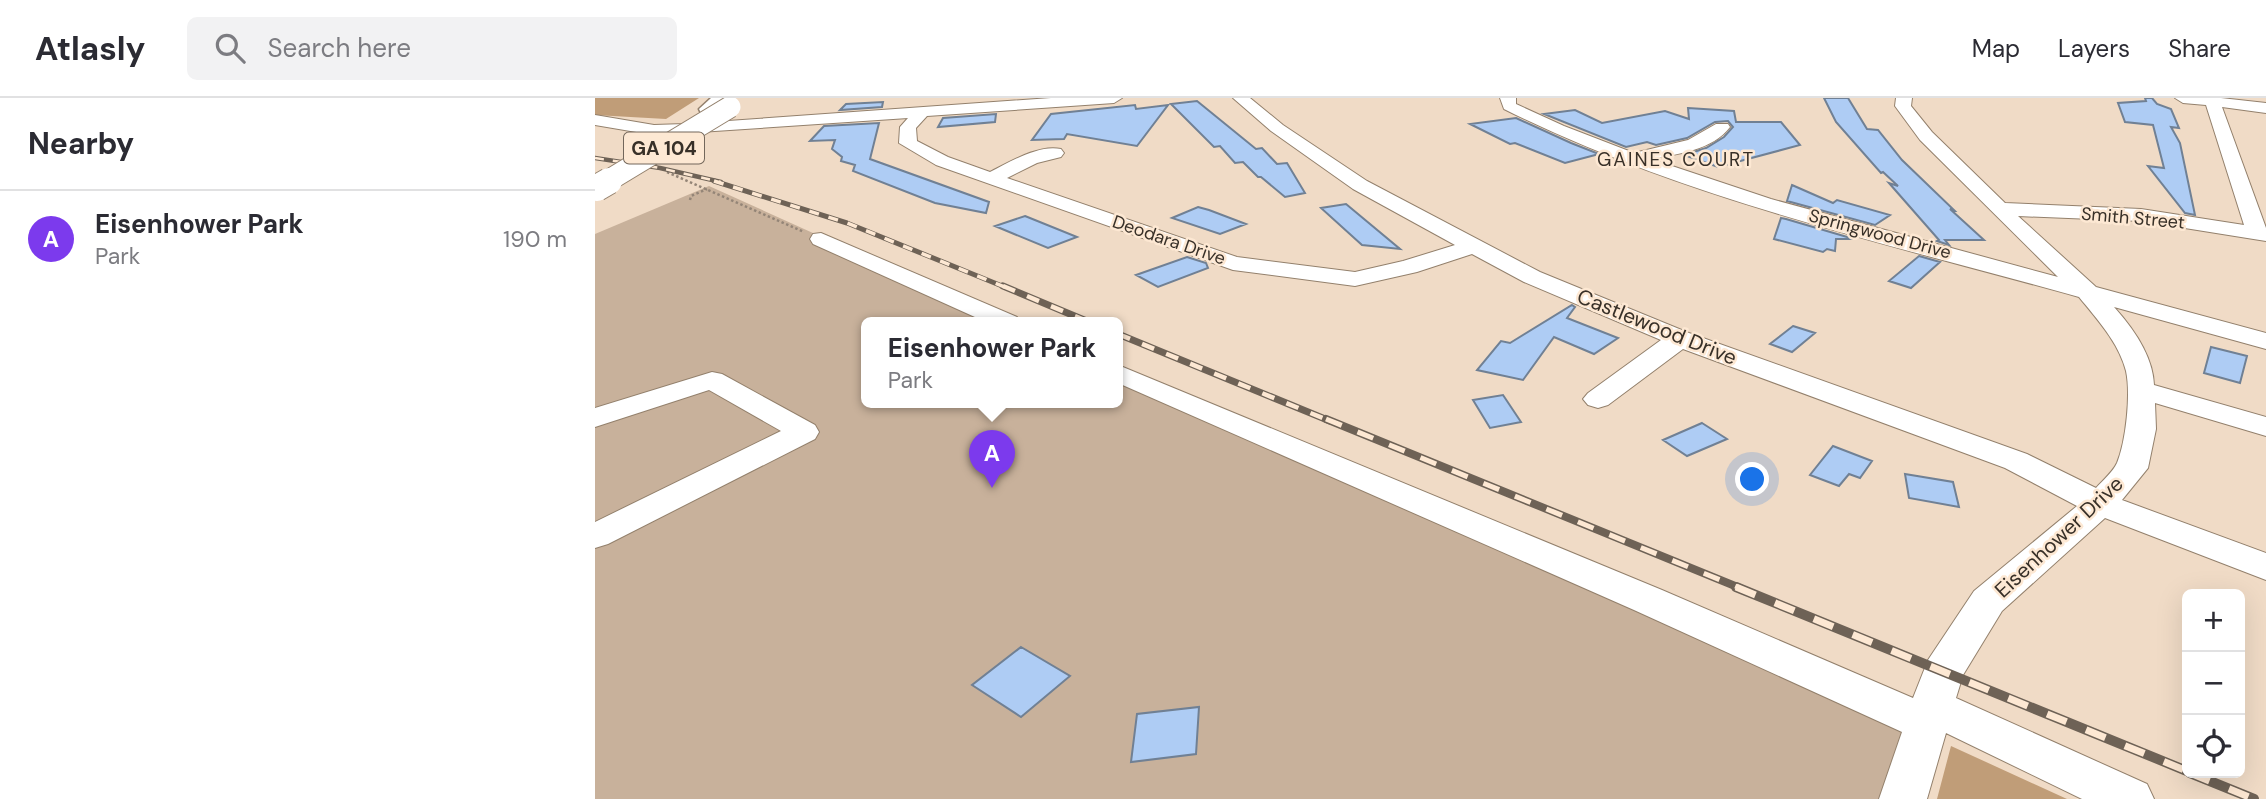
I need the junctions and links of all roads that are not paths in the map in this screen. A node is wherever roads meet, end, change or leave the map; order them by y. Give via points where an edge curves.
1 (1114, 98) edge
2 (1241, 98) edge
3 (1508, 98) edge
4 (1904, 98) edge
5 (2183, 98) edge
6 (2211, 100) edge
7 (726, 103) edge
8 (806, 105) dead end
9 (2266, 108) edge
10 (921, 113) junction
11 (595, 120) edge
12 (787, 121) junction
13 (1721, 127) dead end
14 (1055, 153) dead end
15 (1635, 158) junction
16 (992, 178) junction
17 (596, 184) edge
18 (1999, 209) junction
19 (2262, 234) edge
20 (821, 239) road end
21 (1473, 246) junction
22 (2086, 290) junction
23 (997, 317) edge
24 (1680, 339) junction
25 (2266, 341) edge
26 (1123, 375) edge
27 (2141, 390) junction
28 (1598, 399) dead end
29 (595, 418) edge
30 (2266, 427) edge
31 (2101, 504) junction
32 (595, 536) edge
33 (2266, 568) edge
34 (1931, 715) junction
35 (1903, 799) edge
36 (2130, 799) edge

1 - 10 street
2 - 21 street, Castlewood Drive via 1360,186
3 - 15 street, Springwood Drive via 1509,106 1523,114
4 - 18 street, Eisenhower Drive via 1903,106 1913,122
5 - 6 street
6 - 9 street
6 - 19 street
7 - 17 main road, GA 104, bridge
8 - 12 street
10 - 12 street
10 - 16 street, Deodara Drive via 908,127 908,143 942,161
11 - 12 street via 655,130
13 - 15 street via 1717,134 1693,143
14 - 16 street
15 - 22 street, Springwood Drive via 1764,203
16 - 21 street, Deodara Drive via 1233,263 1299,273 1355,279
18 - 19 street, Smith Street via 2141,215
18 - 22 street, Eisenhower Drive
20 - 23 street
21 - 24 street, Castlewood Drive via 1532,277
22 - 25 street, Springwood Drive
22 - 27 street, Eisenhower Drive via 2130,348 2140,372
24 - 28 street
24 - 31 street, Castlewood Drive via 2016,461
26 - 34 street via 1648,600
27 - 30 street
27 - 31 street, Eisenhower Drive via 2141,429 2132,468
29 - 32 street via 712,380 804,432
31 - 33 street, Castlewood Drive
31 - 34 street, Eisenhower Drive via 1989,601 1943,671
34 - 35 street, Eisenhower Drive
34 - 36 street

